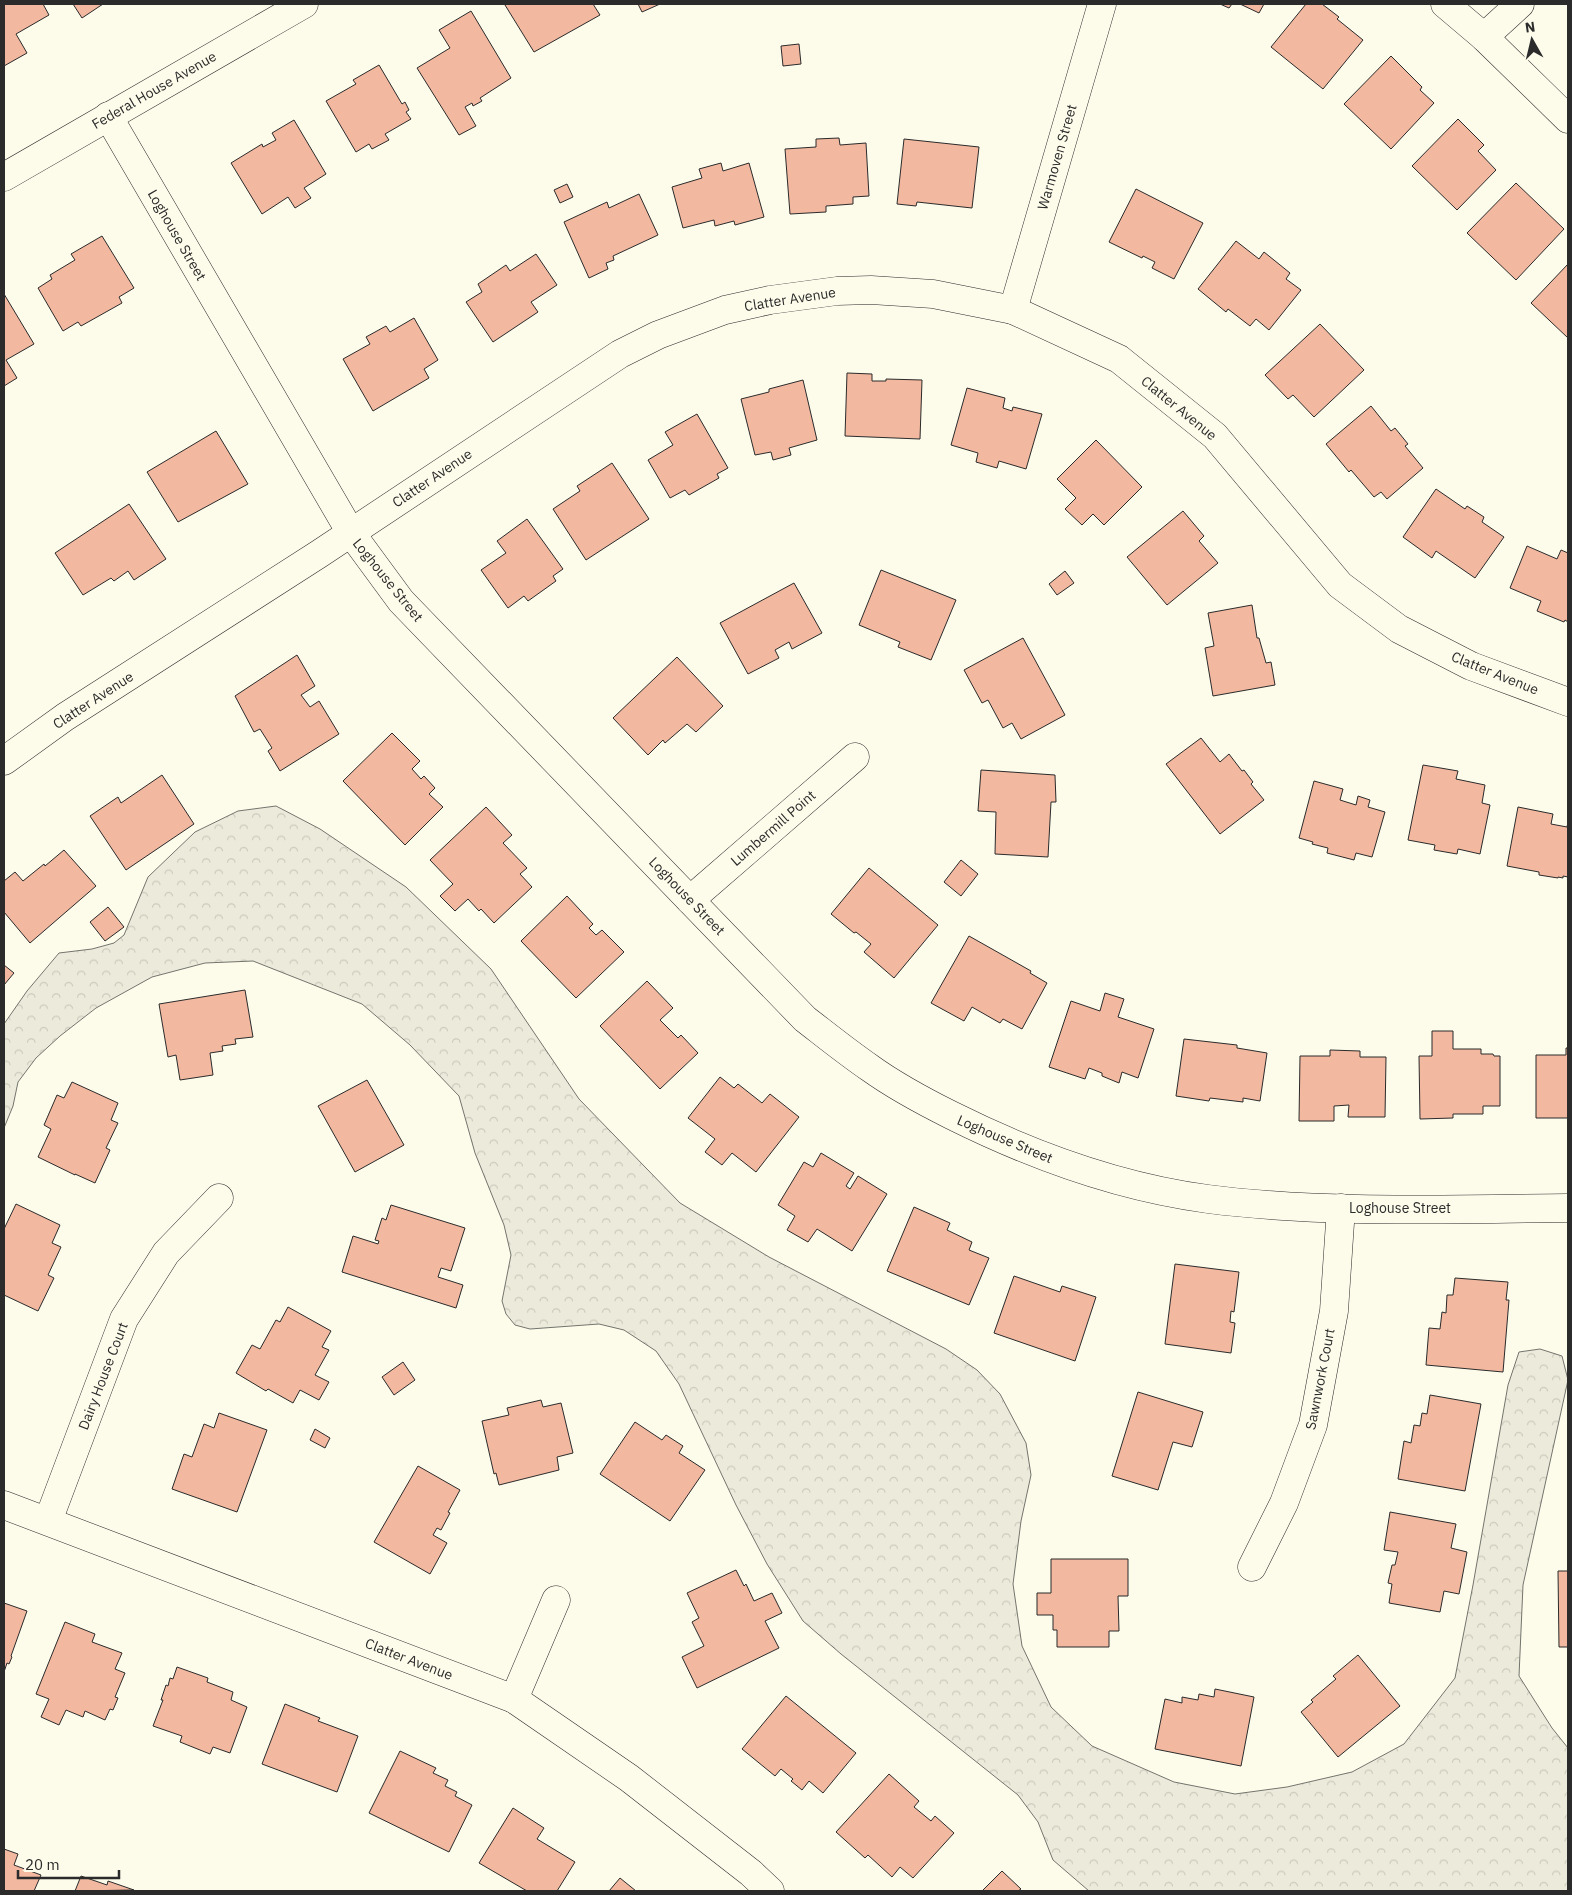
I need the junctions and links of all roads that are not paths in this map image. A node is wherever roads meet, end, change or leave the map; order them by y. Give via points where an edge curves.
1 (304, 4) edge
2 (1102, 4) edge
3 (1446, 4) edge
4 (1520, 4) edge
5 (1484, 37) junction
6 (108, 116) junction
7 (1568, 120) edge
8 (4, 177) edge
9 (1013, 310) junction
10 (351, 533) junction
11 (1568, 702) edge
12 (856, 757) dead end
13 (4, 761) edge
14 (690, 900) junction
15 (219, 1198) dead end
16 (1341, 1208) junction
17 (1568, 1208) edge
18 (4, 1505) edge
19 (48, 1521) junction
20 (1252, 1567) dead end
21 (556, 1600) dead end
22 (514, 1699) junction
23 (770, 1891) edge

1 - 6 street, Federal House Avenue
2 - 9 street, Warmoven Street
3 - 5 street
4 - 5 street
5 - 7 street
6 - 8 street, Federal House Avenue
6 - 10 street, Loghouse Street
9 - 10 street, Clatter Avenue via 933,294 871,290 778,299 725,310 658,335 620,354
9 - 11 street, Clatter Avenue via 1119,359 1216,436 1340,585 1400,629 1471,666
10 - 13 street, Clatter Avenue via 65,717
10 - 14 street, Loghouse Street via 401,601
12 - 14 street, Lumbermill Point
14 - 16 street, Loghouse Street via 805,1019 871,1069 986,1133 1066,1164 1135,1185 1205,1199
15 - 19 street, Dairy House Court via 166,1253 124,1319
16 - 17 street, Loghouse Street
16 - 20 street, Sawnwork Court via 1334,1311 1313,1425 1284,1503
18 - 19 street, Clatter Avenue
19 - 22 street, Clatter Avenue
21 - 22 street
22 - 23 street, Clatter Avenue via 629,1778

